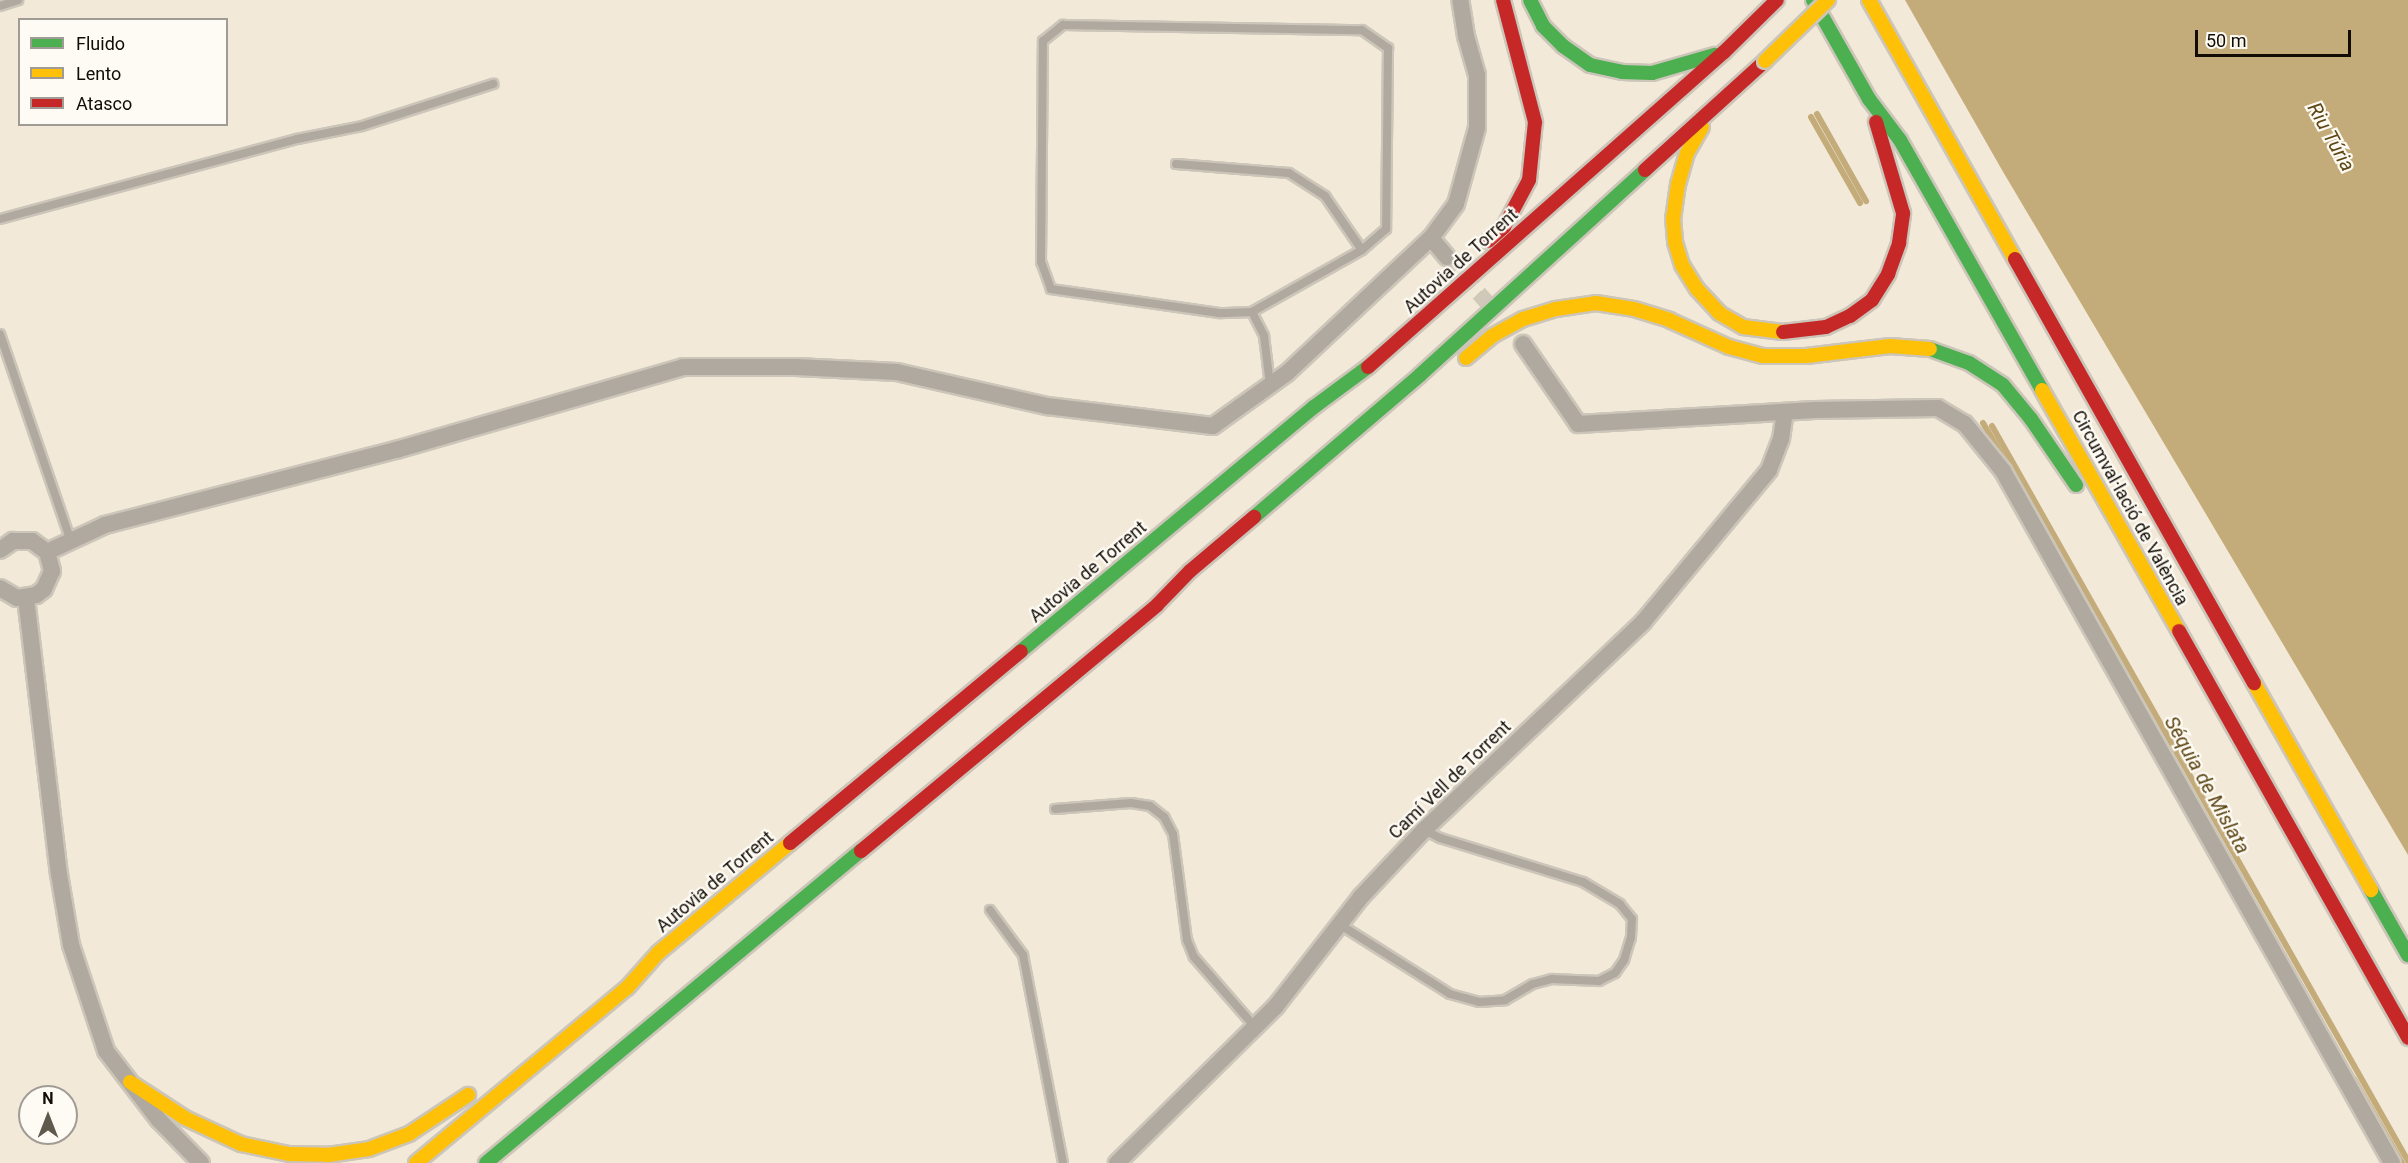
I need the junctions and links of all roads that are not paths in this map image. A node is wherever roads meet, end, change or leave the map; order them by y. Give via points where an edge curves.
1 (18, 0) edge
2 (1460, 0) edge
3 (1503, 0) edge
4 (1530, 0) edge
5 (1777, 0) edge
6 (1813, 0) edge
7 (1828, 0) edge
8 (1869, 0) edge
9 (0, 6) edge
10 (1724, 51) junction
11 (493, 84) dead end
12 (1869, 99) junction
13 (1709, 112) junction
14 (1176, 164) dead end
15 (0, 219) edge
16 (1431, 238) junction
17 (1362, 250) junction
18 (1477, 251) dead end
19 (1447, 257) tunnel mouth
20 (1252, 312) junction
21 (0, 334) edge
22 (1523, 344) dead end
23 (1456, 367) dead end
24 (1343, 368) dead end
25 (1270, 385) junction
26 (1314, 407) junction
27 (1785, 412) junction
28 (2112, 514) junction
29 (70, 541) junction
30 (0, 550) edge
31 (47, 552) junction
32 (1195, 586) dead end
33 (0, 588) edge
34 (27, 598) junction
35 (1157, 605) junction
36 (1055, 809) dead end
37 (1424, 830) junction
38 (990, 910) dead end
39 (1339, 924) junction
40 (658, 953) junction
41 (2408, 955) edge
42 (622, 971) dead end
43 (1255, 1027) junction
44 (2408, 1038) edge
45 (130, 1082) junction
46 (483, 1084) dead end
47 (201, 1163) edge
48 (416, 1163) edge
49 (486, 1163) edge
50 (1063, 1163) edge
51 (1117, 1163) edge
52 (2392, 1163) edge

1 - 9 lane
2 - 16 street via 1477,75 1477,128 1456,204
3 - 18 highway via 1535,122 1529,180 1504,227
4 - 10 highway via 1543,26 1590,65 1652,73
5 - 10 highway, Autovia de Torrent
6 - 12 highway, Circumval·lació de València
7 - 13 highway, bridge
8 - 41 highway, Circumval·lació de València
10 - 26 highway, Autovia de Torrent via 1354,380
11 - 15 lane via 362,126 297,139
12 - 13 highway via 1903,213 1899,243 1888,274 1872,300 1826,327 1799,332 1743,327 1719,313 1696,290 1682,265 1673,218 1678,184 1688,153
12 - 28 highway, Circumval·lació de València via 1900,140
13 - 35 highway via 1420,375 1190,571
14 - 17 lane via 1289,173 1325,196
16 - 19 street
16 - 25 street
17 - 20 lane
17 - 20 lane via 1386,229 1388,48 1362,30 1063,25 1043,41 1041,262 1051,289 1219,313
20 - 25 lane via 1264,336
21 - 29 lane
22 - 27 street via 1578,424
23 - 28 highway via 1492,336 1523,319 1596,303 1669,320 1729,347 1763,356 1806,356 1890,346 1930,349 1969,363 2003,385 2073,482
24 - 26 highway
25 - 29 street via 1213,426 1047,405 897,372 683,367 396,450 105,525
26 - 40 highway, Autovia de Torrent
27 - 37 street, Camí Vell de Torrent via 1781,439 1768,470 1643,622
27 - 52 street via 1938,408 1965,424 2003,471
28 - 44 highway, Circumval·lació de València
29 - 31 street
30 - 31 street via 22,539
31 - 34 street via 50,581
32 - 35 highway
33 - 34 street via 17,598
34 - 45 street via 71,945 106,1051
35 - 49 highway
36 - 43 lane via 1131,803 1150,806 1164,817 1173,834 1187,940 1194,957
37 - 39 street, Camí Vell de Torrent
37 - 39 lane via 1583,882 1620,904 1632,919 1624,960 1616,973 1599,981 1552,979 1533,984 1504,1000 1479,1002 1450,994
38 - 50 lane via 1023,955
39 - 43 street, Camí Vell de Torrent via 1276,1006
40 - 42 highway
40 - 48 highway, Autovia de Torrent via 627,988
43 - 51 street, Camí Vell de Torrent
45 - 46 highway via 185,1118 241,1144 289,1154 328,1155 369,1149 410,1134
45 - 47 street via 159,1120

